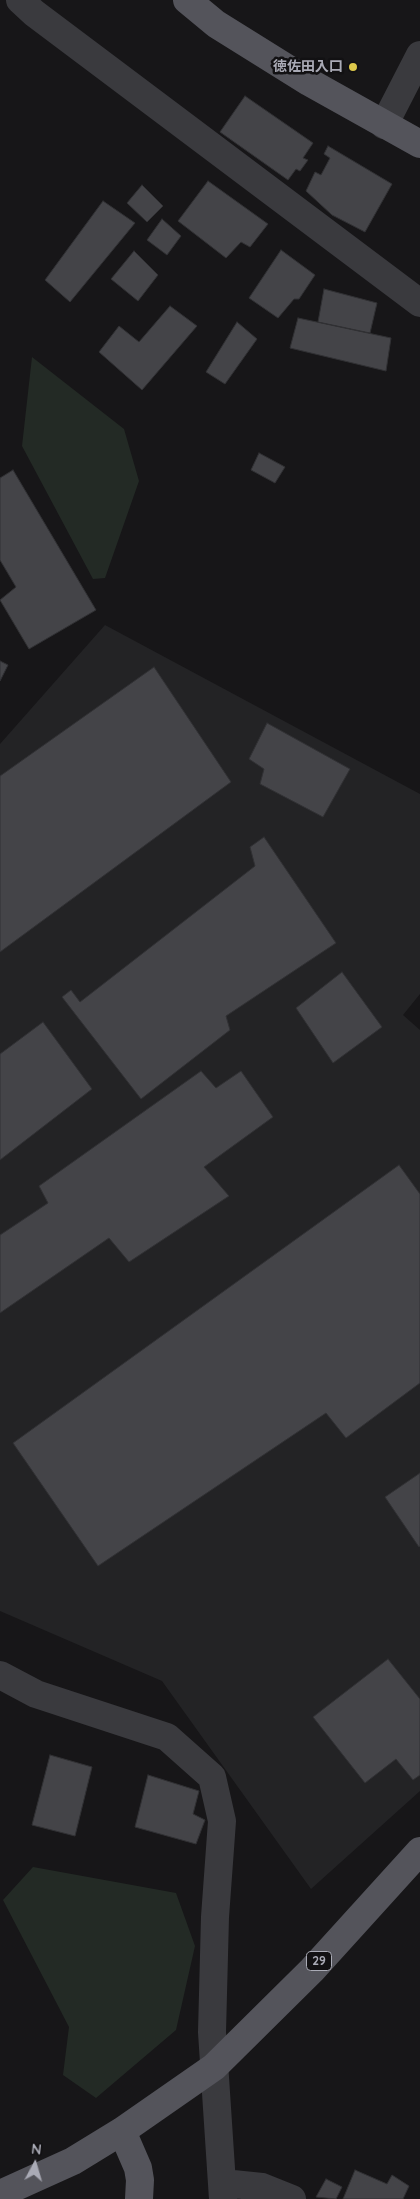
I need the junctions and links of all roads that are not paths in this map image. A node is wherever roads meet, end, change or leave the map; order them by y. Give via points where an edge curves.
1 (20, 0) edge
2 (187, 0) edge
3 (420, 55) edge
4 (384, 125) junction
5 (420, 144) edge
6 (420, 303) edge
7 (0, 1675) edge
8 (420, 1851) edge
9 (214, 2067) junction
10 (122, 2131) junction
11 (223, 2191) edge
12 (0, 2194) edge
13 (138, 2199) edge
14 (292, 2199) edge

1 - 6 street
2 - 4 main road via 216,24
3 - 4 street
4 - 5 main road
7 - 9 street via 36,1694 167,1737 212,1777 222,1821 212,1981
8 - 9 main road, 29 via 312,1970
9 - 10 main road, 29
9 - 11 street
10 - 12 main road, 29 via 74,2161
10 - 13 main road via 138,2168
11 - 14 street via 262,2187

